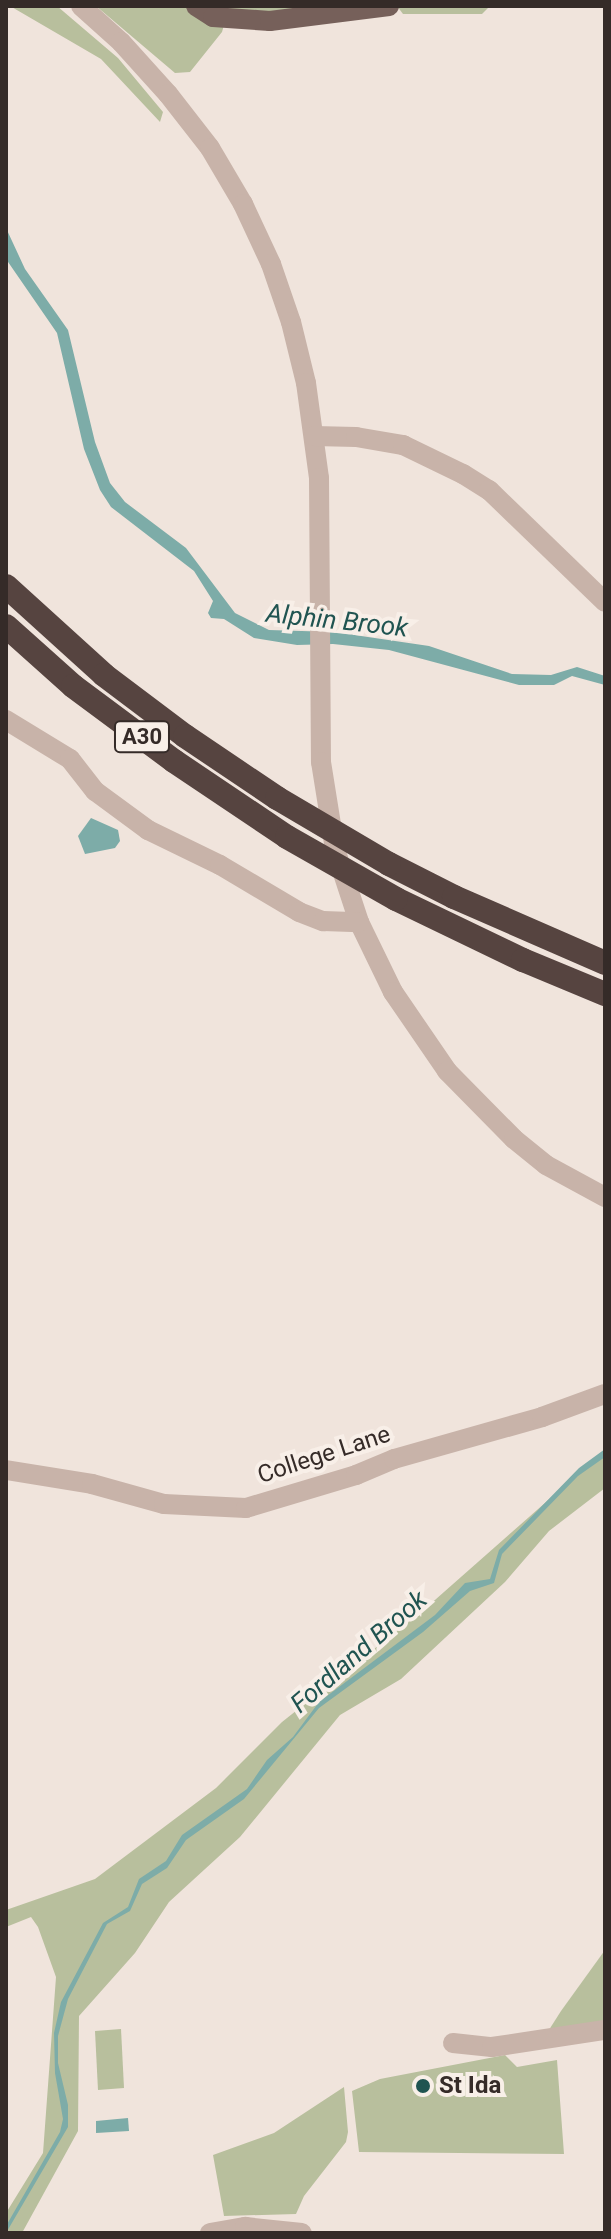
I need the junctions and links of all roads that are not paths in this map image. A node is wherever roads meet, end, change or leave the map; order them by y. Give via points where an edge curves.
1 (81, 6) edge
2 (196, 6) edge
3 (389, 6) edge
4 (314, 436) junction
5 (6, 586) edge
6 (605, 602) edge
7 (6, 626) edge
8 (6, 720) edge
9 (359, 922) junction
10 (605, 963) edge
11 (605, 994) edge
12 (605, 1197) edge
13 (605, 1394) edge
14 (6, 1470) edge
15 (605, 2030) edge
16 (453, 2043) dead end
17 (210, 2233) edge
18 (302, 2233) edge

1 - 4 street via 168,94 210,148 243,204 291,322
2 - 3 main road via 213,17 270,21
4 - 6 street via 403,445 463,474 498,499
4 - 9 street via 319,478 318,669 327,809
5 - 10 highway, A30, bridge via 104,675 277,798 389,864
7 - 11 highway, A30, bridge via 73,686 287,837 396,899
8 - 9 street via 70,759 95,791 148,830 299,912 323,921
9 - 12 street via 393,992 447,1071 535,1156
13 - 14 street, College Lane via 246,1508 164,1504 92,1484
15 - 16 street via 492,2047
17 - 18 street via 245,2227

